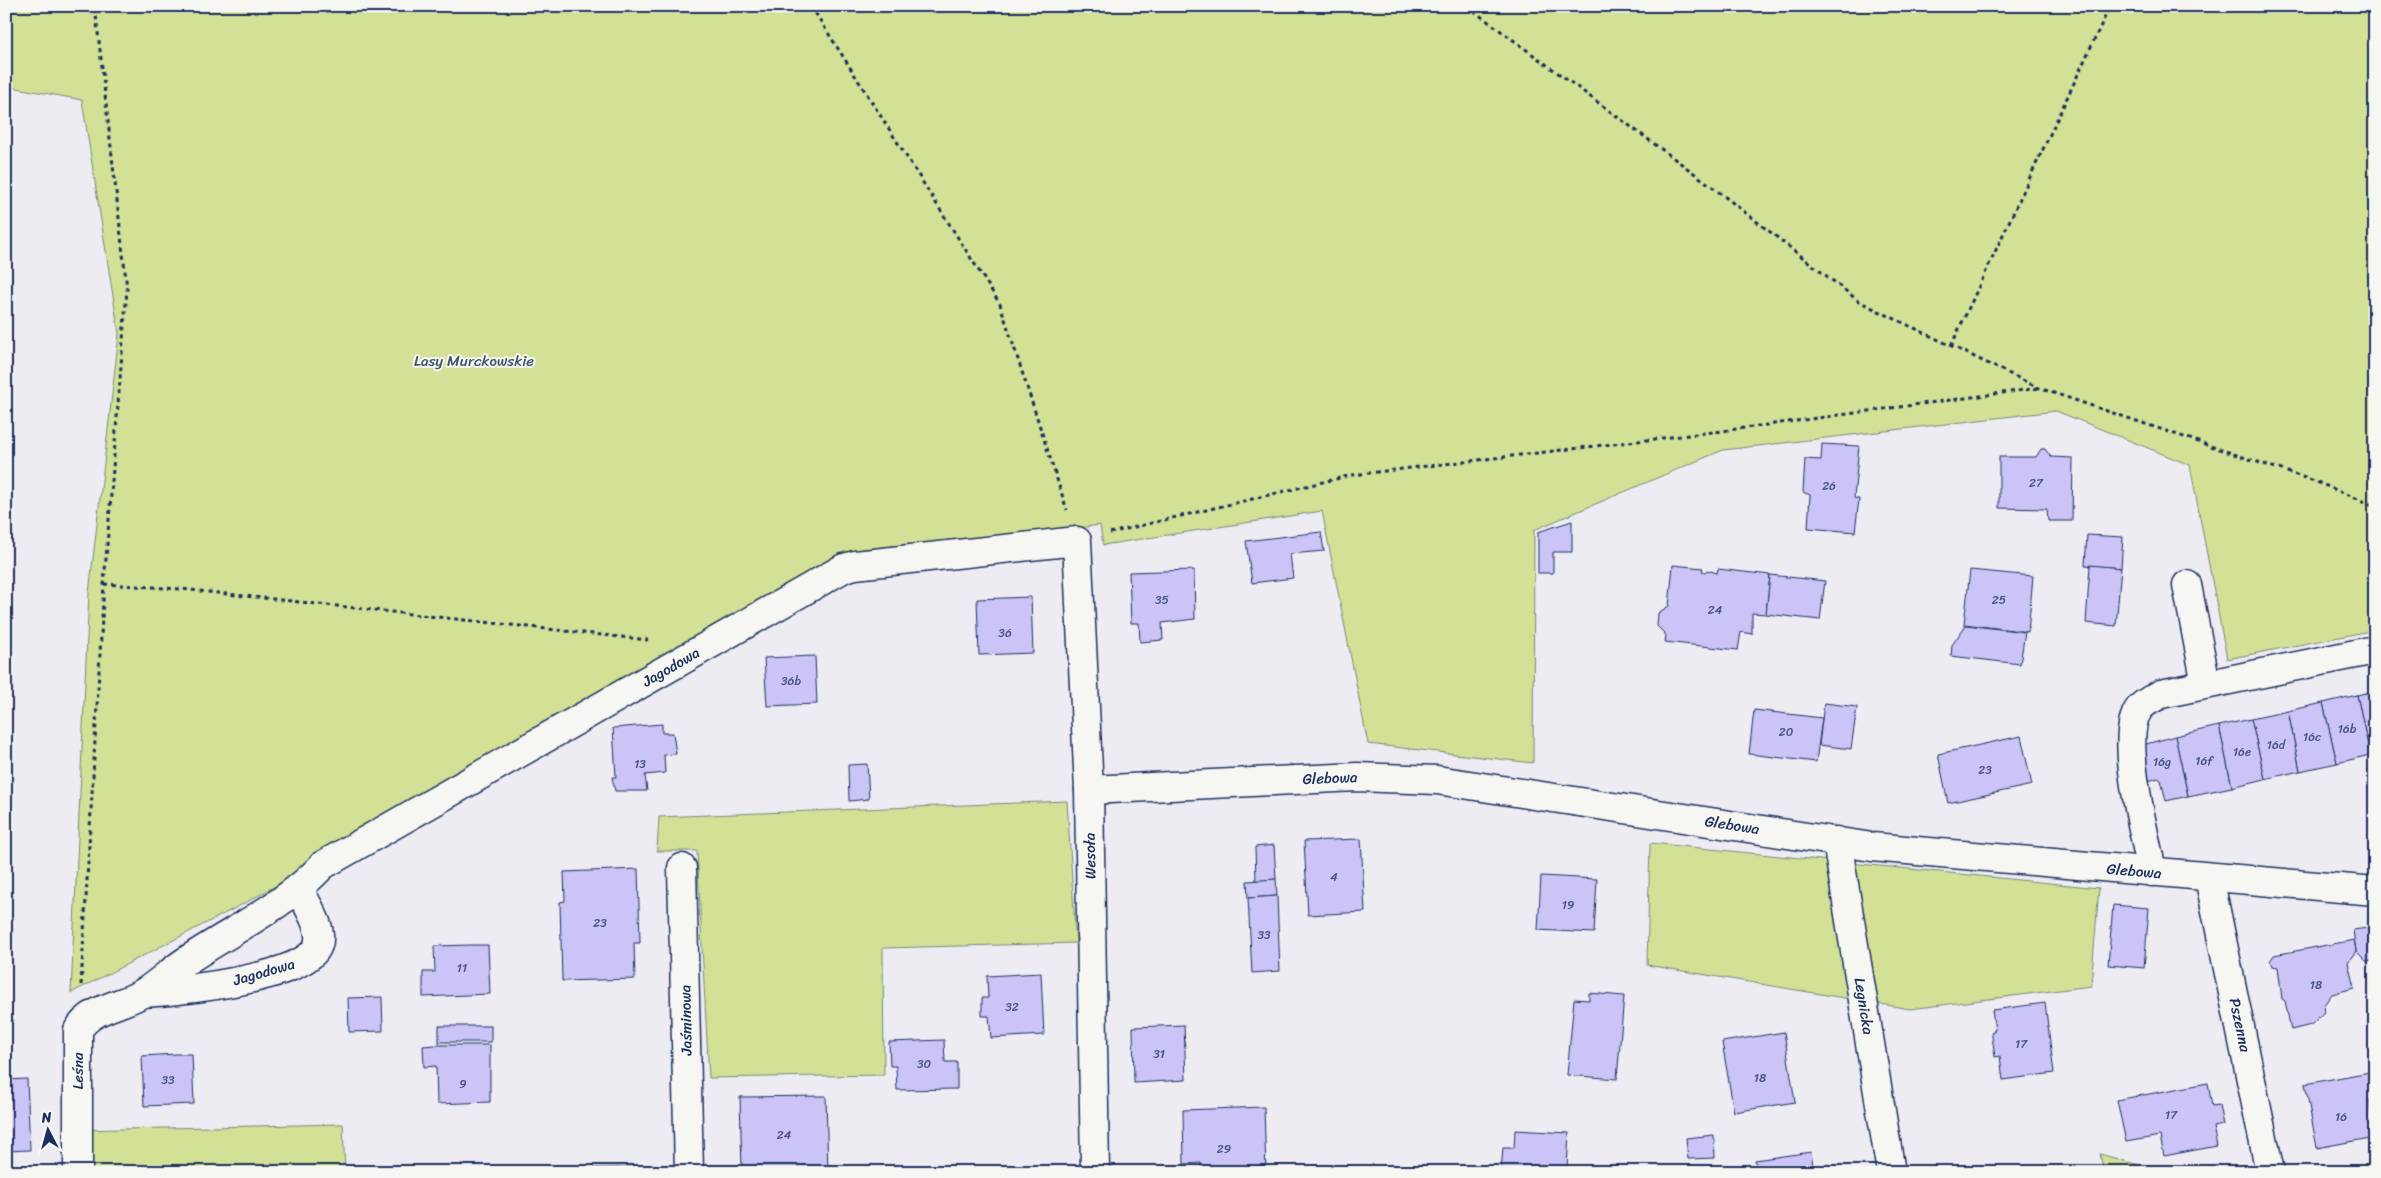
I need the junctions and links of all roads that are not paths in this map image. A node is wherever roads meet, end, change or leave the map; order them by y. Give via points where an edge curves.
1 (1077, 541) joint
2 (2187, 585) dead end
3 (2375, 650) edge
4 (2206, 684) junction
5 (1089, 790) junction
6 (1837, 841) junction
7 (682, 868) dead end
8 (2152, 872) junction
9 (2209, 878) junction
10 (299, 889) junction
11 (2375, 891) edge
12 (142, 993) junction
13 (78, 1030) joint
14 (78, 1172) edge
15 (689, 1172) edge
16 (1095, 1172) edge
17 (1891, 1172) edge
18 (2270, 1172) edge

1 - 5 street, Wesoła
1 - 10 street, Jagodowa via 844,568 323,865
2 - 4 street
3 - 4 street
4 - 8 street via 2161,694 2139,709 2134,720 2132,767
5 - 6 street, Glebowa via 1357,776 1437,780
5 - 16 street, Wesoła
6 - 8 street, Glebowa via 1872,847
6 - 17 street, Legnicka
7 - 15 street, Jaśminowa
8 - 9 street, Glebowa
9 - 11 street, Glebowa
9 - 18 street, Pszenna
10 - 12 street, Jagodowa via 186,960
10 - 12 street, Jagodowa via 320,939 318,948 298,964 195,990
12 - 13 street, Jagodowa via 95,1013
13 - 14 street, Leśna

